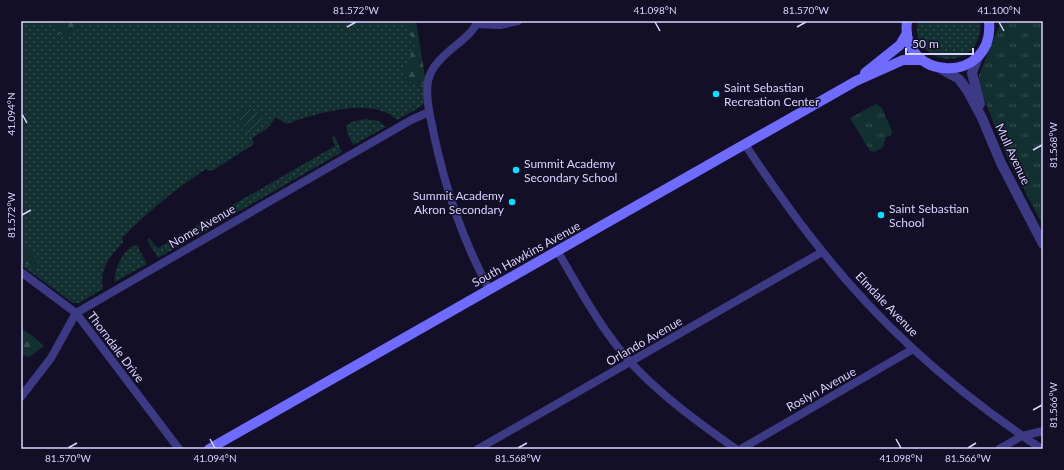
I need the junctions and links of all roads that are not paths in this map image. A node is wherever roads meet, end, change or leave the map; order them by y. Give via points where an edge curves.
1 (518, 21) edge
2 (907, 21) edge
3 (476, 22) edge
4 (991, 24) edge
5 (907, 33) junction
6 (978, 56) junction
7 (922, 60) junction
8 (941, 69) junction
9 (856, 81) junction
10 (430, 112) junction
11 (982, 118) junction
12 (746, 146) junction
13 (1043, 244) edge
14 (558, 252) junction
15 (822, 252) junction
16 (21, 272) edge
17 (489, 289) junction
18 (76, 313) junction
19 (913, 349) junction
20 (631, 362) junction
21 (21, 397) edge
22 (1043, 431) edge
23 (1022, 436) junction
24 (179, 449) edge
25 (209, 449) edge
26 (478, 449) edge
27 (736, 449) edge
28 (741, 449) edge
29 (999, 449) edge
30 (1042, 449) edge

1 - 3 street via 500,25
2 - 5 main road
3 - 10 street via 463,40 437,60 428,81
4 - 6 main road via 988,39
5 - 7 main road via 912,48
5 - 9 main road, South Hawkins Avenue via 900,45
6 - 8 main road via 961,67
6 - 11 street, Mull Avenue via 972,73
7 - 8 main road
7 - 9 main road, South Hawkins Avenue via 903,60
8 - 11 street, Mull Avenue via 959,80
9 - 12 main road, South Hawkins Avenue
10 - 17 street via 451,203 468,248
10 - 18 street, Nome Avenue via 411,120
11 - 13 street, Mull Avenue via 1001,163
12 - 14 main road, South Hawkins Avenue
12 - 15 street, Elmdale Avenue
14 - 17 main road, South Hawkins Avenue
14 - 20 street via 602,324
15 - 19 street, Elmdale Avenue
15 - 20 street, Orlando Avenue
16 - 18 street, Thorndale Drive
17 - 25 main road, South Hawkins Avenue
18 - 21 street via 51,358
18 - 24 street, Thorndale Drive
19 - 23 street, Elmdale Avenue via 963,392
19 - 28 street, Roslyn Avenue
20 - 26 street, Orlando Avenue
20 - 27 street via 685,413
22 - 23 street
23 - 29 street
23 - 30 street, Elmdale Avenue

